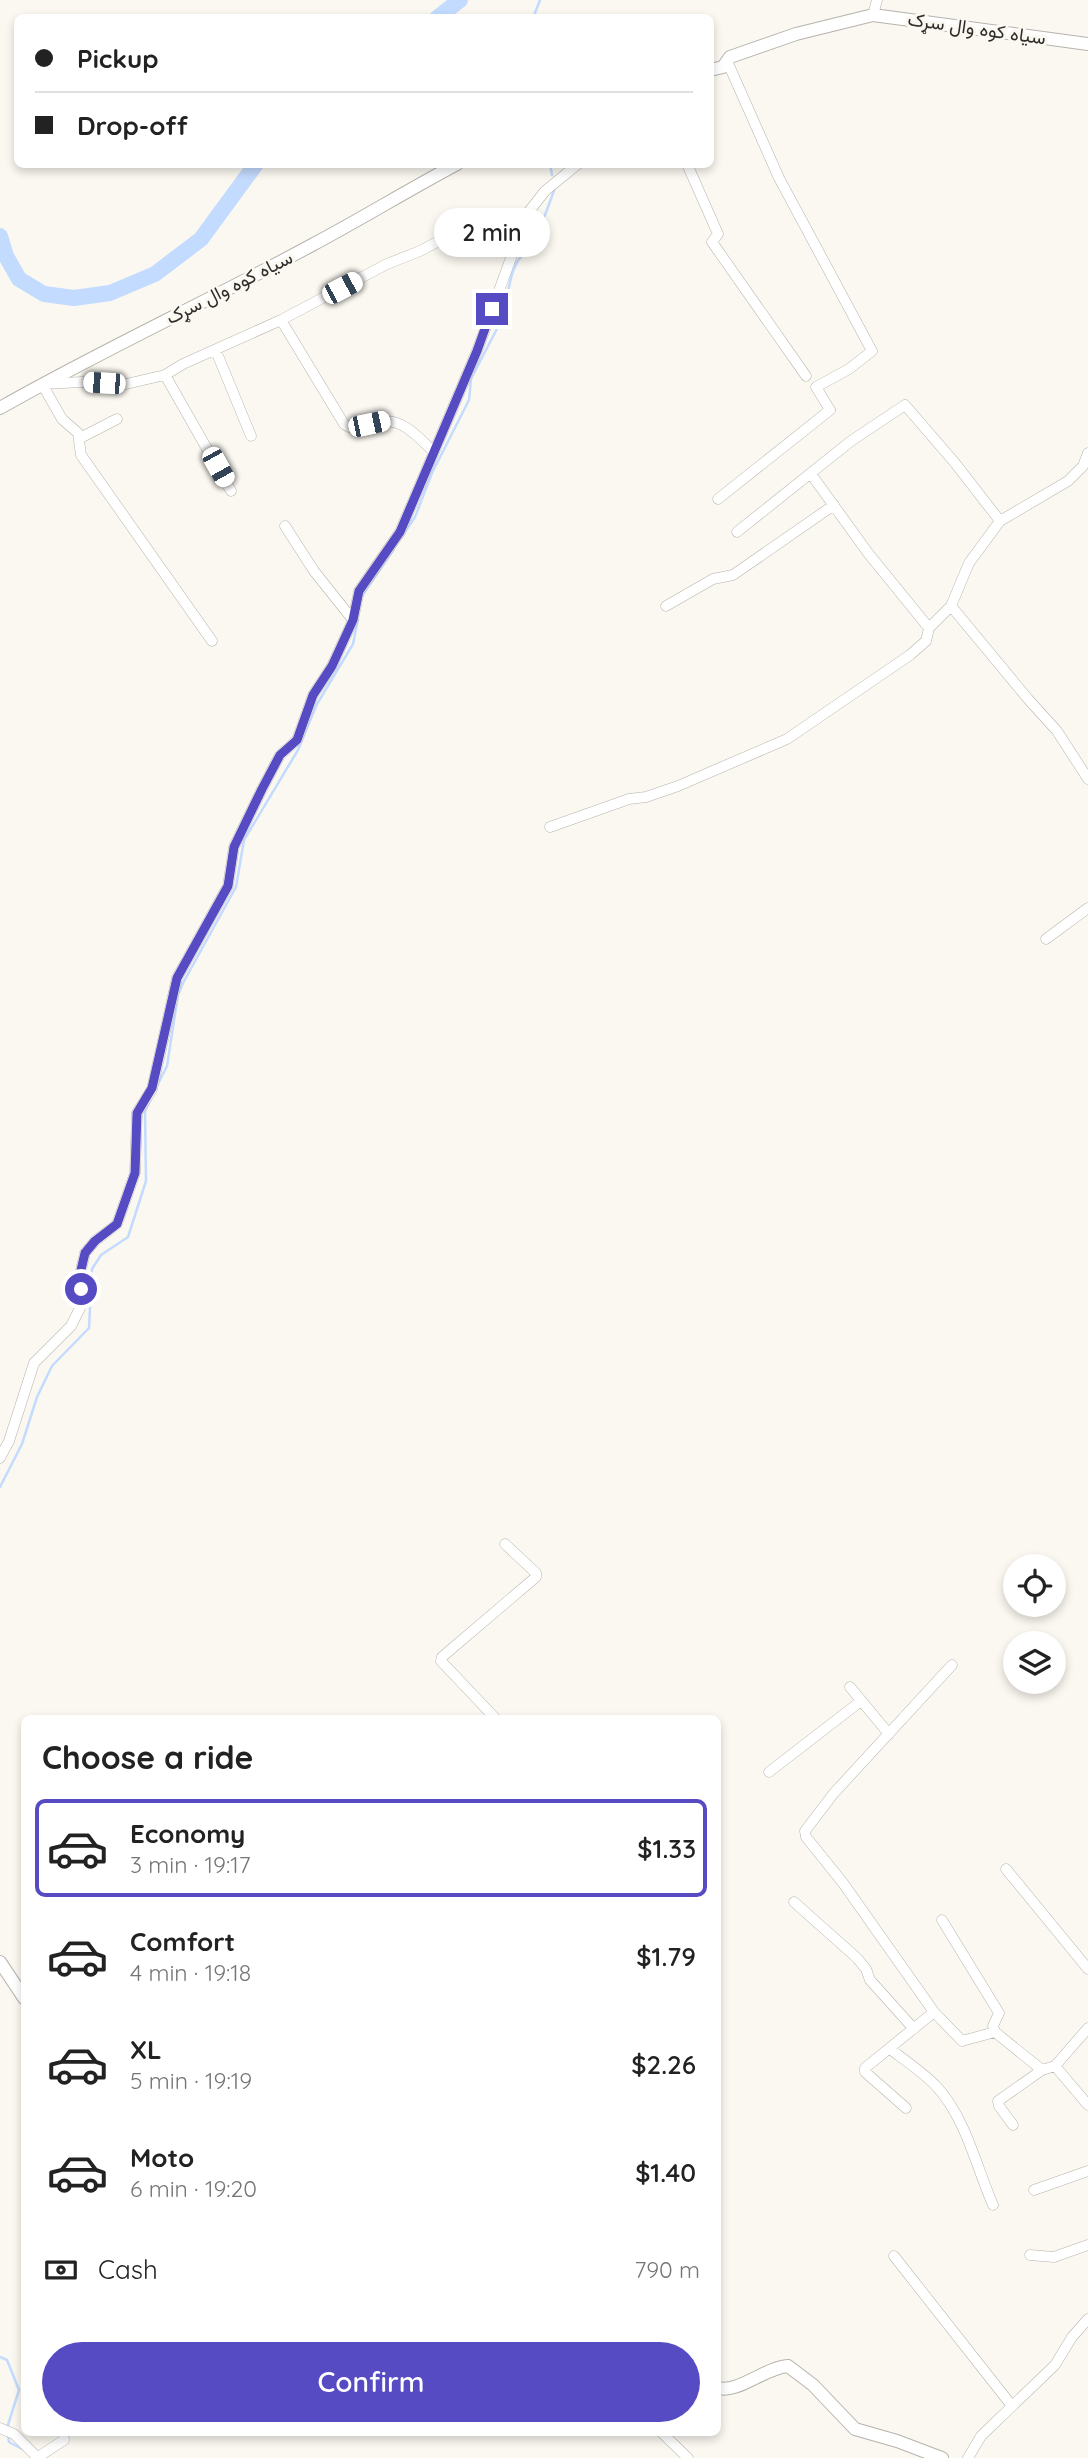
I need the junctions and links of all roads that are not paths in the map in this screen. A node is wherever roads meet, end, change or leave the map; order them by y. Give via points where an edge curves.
1 (877, 0) edge
2 (873, 15) junction
3 (1088, 44) edge
4 (727, 61) junction
5 (714, 69) edge
6 (450, 168) edge
7 (573, 168) edge
8 (689, 168) edge
9 (527, 214) junction
10 (281, 320) junction
11 (216, 351) junction
12 (165, 375) junction
13 (806, 376) dead end
14 (42, 384) junction
15 (0, 408) edge
16 (117, 419) dead end
17 (251, 436) dead end
18 (80, 438) junction
19 (433, 451) junction
20 (1088, 453) edge
21 (811, 474) junction
22 (231, 491) dead end
23 (718, 499) dead end
24 (834, 505) junction
25 (1000, 521) junction
26 (285, 526) dead end
27 (737, 532) dead end
28 (951, 606) junction
29 (666, 607) dead end
30 (353, 620) junction
31 (929, 628) junction
32 (212, 641) dead end
33 (1088, 779) edge
34 (550, 827) dead end
35 (1088, 908) edge
36 (1046, 939) dead end
37 (0, 1458) edge
38 (505, 1544) dead end
39 (952, 1665) dead end
40 (850, 1687) dead end
41 (861, 1701) junction
42 (492, 1715) edge
43 (889, 1734) junction
44 (769, 1772) dead end
45 (1006, 1869) dead end
46 (794, 1902) dead end
47 (942, 1920) dead end
48 (0, 1962) edge
49 (1088, 1969) edge
50 (21, 1994) edge
51 (934, 2012) junction
52 (1088, 2028) edge
53 (914, 2029) junction
54 (995, 2032) junction
55 (890, 2049) junction
56 (1055, 2066) junction
57 (1042, 2070) junction
58 (1088, 2105) edge
59 (906, 2108) dead end
60 (1013, 2125) dead end
61 (1088, 2171) edge
62 (1034, 2190) dead end
63 (993, 2205) dead end
64 (1088, 2245) edge
65 (1030, 2255) dead end
66 (894, 2256) dead end
67 (1088, 2319) edge
68 (721, 2389) edge
69 (1012, 2406) junction
70 (0, 2428) edge
71 (64, 2436) edge
72 (665, 2436) edge
73 (38, 2458) edge
74 (688, 2458) edge
75 (942, 2458) edge
76 (968, 2458) edge

1 - 2 street
2 - 3 street, سیاه کوه وال سړک
2 - 4 street, سیاه کوه وال سړک via 796,34
4 - 5 street, سیاه کوه وال سړک
4 - 23 street via 779,178 872,351 816,387 830,410
6 - 14 street, سیاه کوه وال سړک via 312,245
7 - 9 street via 545,191
8 - 13 street via 718,234 712,242
9 - 10 street via 503,225 458,231
9 - 19 street via 477,351
10 - 11 street
10 - 19 street via 344,424 396,422
11 - 12 street
11 - 17 street
12 - 14 street via 126,384
12 - 22 street
14 - 15 street, سیاه کوه وال سړک
14 - 18 street via 62,419
16 - 18 street
18 - 32 street via 81,454
19 - 30 street via 400,532 359,591
20 - 25 street via 1068,481
21 - 24 street
21 - 25 street via 850,441 905,405
21 - 27 street
24 - 29 street via 733,575 712,579
24 - 31 street
25 - 28 street via 969,563
26 - 30 street
28 - 31 street
28 - 33 street via 1058,732
30 - 37 street via 313,695 297,740 280,755 262,789 234,847 228,886 177,978 152,1088 137,1113 135,1173 117,1224 85,1253 80,1308 71,1326 34,1363
31 - 34 street via 926,641 910,655 787,739 678,786
35 - 36 street
38 - 42 street via 536,1577 441,1661
39 - 43 street
40 - 41 street
41 - 43 street
41 - 44 street
43 - 51 street via 834,1793 805,1835
45 - 49 street
46 - 53 street via 857,1958 870,1980
47 - 54 street via 999,2013
48 - 50 street
51 - 53 street
51 - 54 street via 962,2041
52 - 56 street
53 - 55 street
54 - 57 street
55 - 59 street via 865,2070
55 - 63 street via 936,2087 950,2105
56 - 57 street
56 - 58 street
57 - 60 street via 998,2101
61 - 62 street
64 - 65 street via 1054,2257
66 - 69 street
67 - 69 street via 1055,2365
68 - 75 street via 727,2390 774,2367 788,2366 855,2429
69 - 76 street via 981,2436
70 - 73 street
71 - 73 street via 61,2444
72 - 74 street

